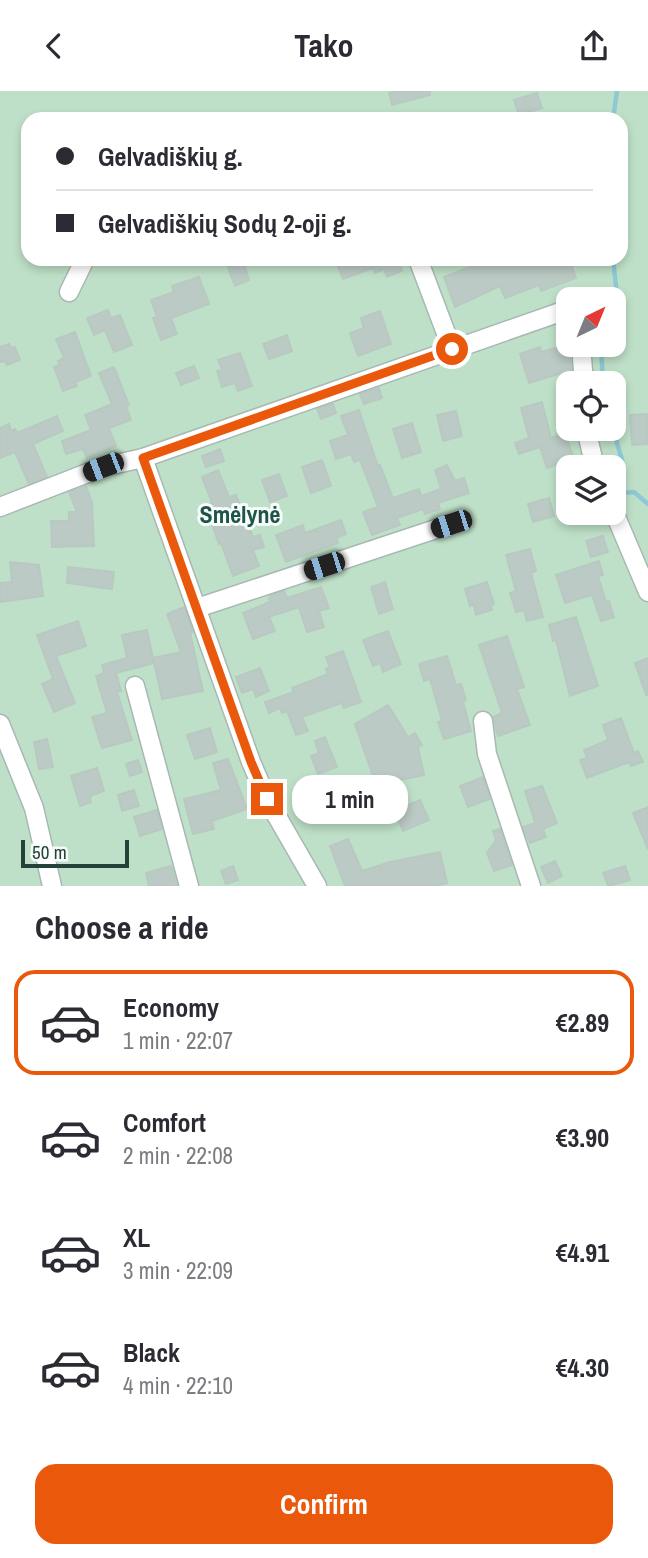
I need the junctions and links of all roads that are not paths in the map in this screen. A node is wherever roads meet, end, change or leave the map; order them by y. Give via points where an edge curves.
1 (82, 266) edge
2 (421, 266) edge
3 (69, 292) dead end
4 (556, 313) edge
5 (452, 349) junction
6 (143, 458) junction
7 (0, 507) edge
8 (451, 524) dead end
9 (620, 525) edge
10 (648, 592) edge
11 (197, 608) junction
12 (135, 687) dead end
13 (483, 721) dead end
14 (0, 724) edge
15 (52, 886) edge
16 (189, 886) edge
17 (317, 886) edge
18 (531, 886) edge

1 - 3 street
2 - 5 street
4 - 5 street
5 - 6 street
6 - 7 street via 103,467
6 - 11 street
8 - 11 street
9 - 10 street
11 - 17 street via 251,762
12 - 16 street
13 - 18 street via 487,754
14 - 15 street via 34,808

